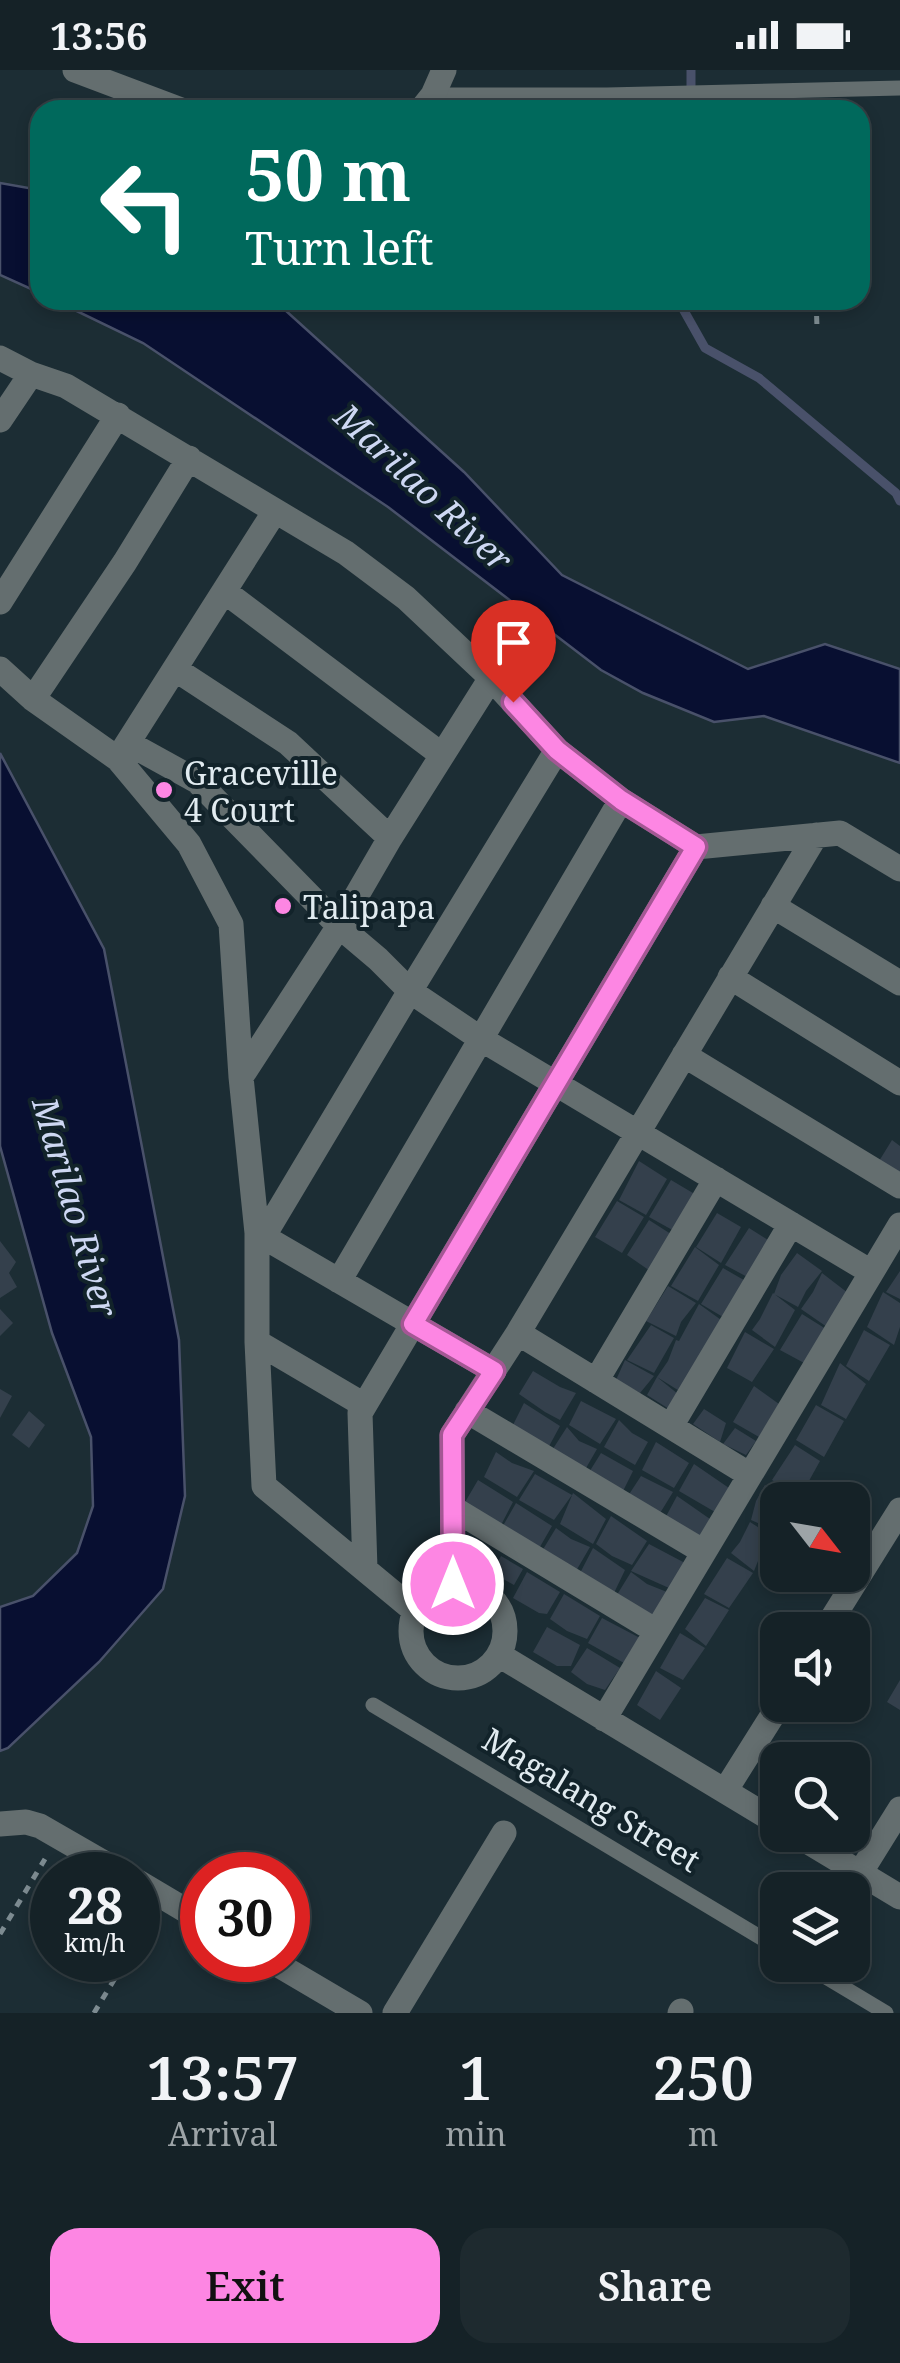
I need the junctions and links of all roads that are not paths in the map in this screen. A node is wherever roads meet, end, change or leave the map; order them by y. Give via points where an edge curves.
1 (75, 70) edge
2 (444, 70) edge
3 (900, 88) edge
4 (155, 100) edge
5 (429, 100) edge
6 (494, 100) edge
7 (0, 358) edge
8 (31, 374) junction
9 (118, 415) junction
10 (0, 420) edge
11 (189, 458) junction
12 (275, 511) junction
13 (224, 591) junction
14 (0, 602) edge
15 (0, 669) edge
16 (175, 670) junction
17 (491, 678) junction
18 (33, 699) junction
19 (557, 750) junction
20 (123, 751) junction
21 (442, 755) junction
22 (621, 800) junction
23 (816, 835) junction
24 (390, 838) junction
25 (696, 847) junction
26 (900, 869) edge
27 (773, 906) junction
28 (339, 926) junction
29 (730, 977) junction
30 (900, 983) edge
31 (410, 991) junction
32 (481, 1038) junction
33 (684, 1055) junction
34 (241, 1076) junction
35 (556, 1084) junction
36 (900, 1084) edge
37 (638, 1132) junction
38 (716, 1180) junction
39 (900, 1186) edge
40 (791, 1224) junction
41 (900, 1225) edge
42 (260, 1235) junction
43 (871, 1272) junction
44 (339, 1281) junction
45 (413, 1324) junction
46 (518, 1333) junction
47 (256, 1342) junction
48 (494, 1371) junction
49 (596, 1381) junction
50 (364, 1405) junction
51 (468, 1411) junction
52 (671, 1426) junction
53 (750, 1475) junction
54 (454, 1509) junction
55 (900, 1510) edge
56 (704, 1552) junction
57 (365, 1568) junction
58 (453, 1584) junction
59 (415, 1612) junction
60 (836, 1612) edge
61 (656, 1631) junction
62 (499, 1655) junction
63 (374, 1705) dead end
64 (604, 1719) junction
65 (768, 1722) edge
66 (725, 1791) junction
67 (900, 1809) edge
68 (760, 1812) edge
69 (0, 1824) edge
70 (504, 1833) dead end
71 (85, 1852) edge
72 (825, 1852) edge
73 (858, 1872) edge
74 (861, 1872) edge
75 (870, 1879) edge
76 (900, 1897) edge
77 (760, 1937) edge
78 (307, 1982) edge
79 (834, 1982) edge
80 (360, 2013) edge
81 (396, 2013) edge
82 (886, 2013) edge

1 - 4 street
2 - 5 street
3 - 6 lane
7 - 8 street
8 - 9 street
8 - 10 street
9 - 11 street
9 - 14 street
11 - 12 street
11 - 18 street
12 - 13 street
12 - 17 street via 406,598
13 - 16 street
13 - 21 street
15 - 18 street
16 - 20 street
16 - 24 street via 288,743
17 - 19 street
17 - 21 street
18 - 20 street
19 - 22 street
19 - 31 street
20 - 28 street via 197,781
20 - 34 street via 189,844 231,924
21 - 24 street
22 - 25 street
22 - 32 street
23 - 25 street
23 - 26 street via 840,832
23 - 27 street
24 - 28 street
25 - 35 street
27 - 29 street
27 - 30 street
28 - 31 street
28 - 34 street
29 - 33 street
29 - 36 street
31 - 32 street
31 - 42 street
32 - 35 street
32 - 44 street
33 - 37 street
33 - 39 street
34 - 42 street
35 - 37 street
35 - 45 street
37 - 38 street
37 - 46 street
38 - 40 street
38 - 49 street
40 - 43 street
40 - 52 street
41 - 43 street
42 - 44 street
42 - 47 street
43 - 53 street
44 - 45 street
45 - 48 street
45 - 50 street
46 - 48 street
46 - 49 street
47 - 50 street
47 - 57 street via 264,1486
48 - 51 street
49 - 52 street
50 - 57 street
51 - 54 street via 452,1435
51 - 56 street
52 - 53 street
53 - 56 street
54 - 58 street
54 - 61 street
55 - 60 street
56 - 61 street
57 - 59 street
58 - 59 street via 437,1588
58 - 62 street via 478,1588 498,1605 505,1630
59 - 62 street via 416,1653 436,1673 464,1678
61 - 64 street
62 - 64 street
63 - 77 lane, Magalang Street
64 - 66 street
65 - 66 street
66 - 68 street
67 - 74 street
69 - 71 street via 26,1822
70 - 81 street
72 - 73 street
75 - 76 street
78 - 80 street
79 - 82 lane

